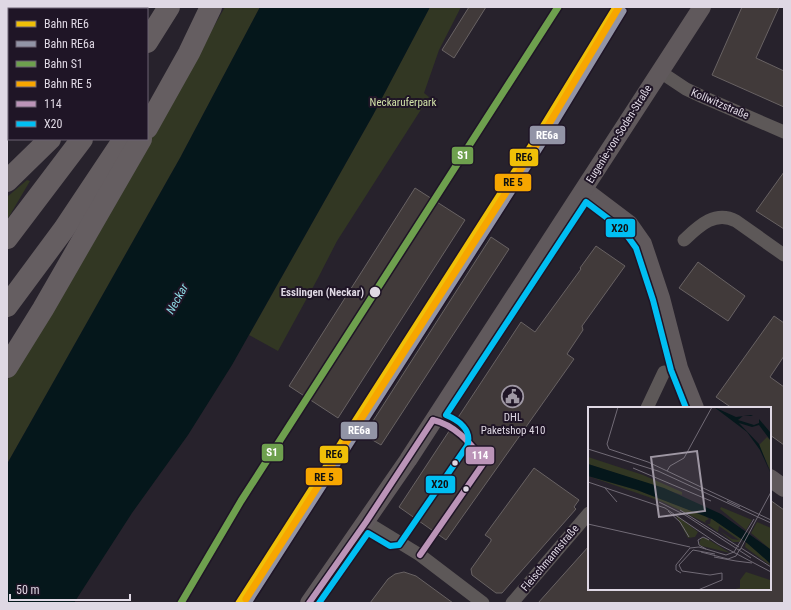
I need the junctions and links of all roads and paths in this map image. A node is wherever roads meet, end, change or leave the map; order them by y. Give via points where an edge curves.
1 (154, 7) edge
2 (169, 7) edge
3 (205, 7) edge
4 (210, 7) edge
5 (702, 7) edge
6 (148, 16) edge
7 (148, 40) edge
8 (659, 71) junction
9 (148, 101) edge
10 (148, 126) edge
11 (784, 132) edge
12 (49, 140) edge
13 (81, 140) edge
14 (123, 140) edge
15 (140, 140) edge
16 (7, 181) edge
17 (584, 190) junction
18 (7, 238) edge
19 (684, 240) dead end
20 (784, 255) edge
21 (7, 306) edge
22 (7, 367) edge
23 (664, 372) dead end
24 (647, 407) edge
25 (695, 407) edge
26 (771, 479) edge
27 (784, 488) edge
28 (588, 513) edge
29 (366, 522) junction
30 (309, 603) edge
31 (483, 603) edge
32 (512, 603) edge

1 - 6 highway
2 - 7 highway
3 - 9 highway
4 - 10 highway via 189,53
5 - 8 main road, Eugenie-von-Soden-Straße
8 - 11 street, Kollwitzstraße via 698,94
8 - 17 main road, Eugenie-von-Soden-Straße
12 - 16 highway
13 - 18 highway
14 - 21 highway via 64,229
15 - 22 highway
17 - 25 main road via 620,216 640,239 654,275 680,368
17 - 29 main road, Eugenie-von-Soden-Straße
19 - 20 street via 707,221 727,217
23 - 24 street
26 - 27 main road
28 - 32 street, Fleischmannstraße
29 - 30 main road, Eugenie-von-Soden-Straße
29 - 31 street via 420,555

